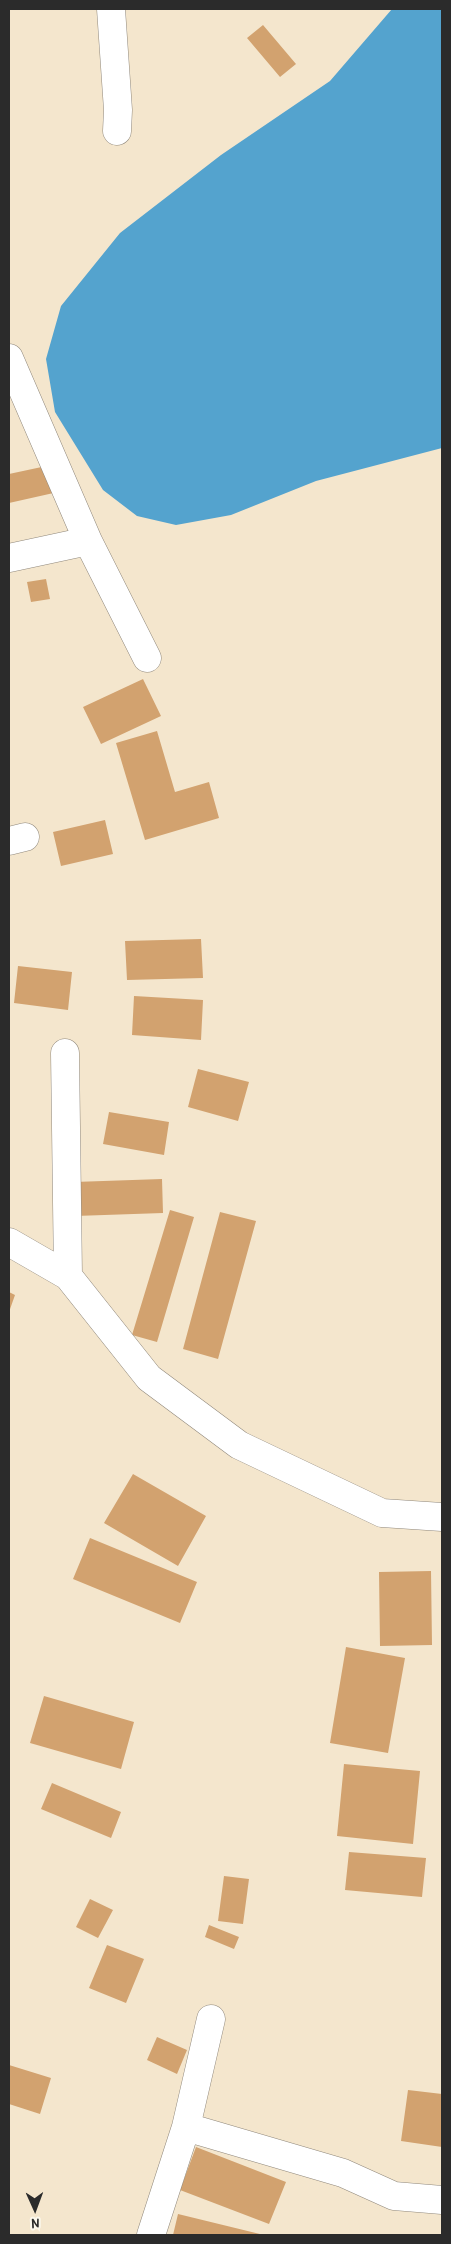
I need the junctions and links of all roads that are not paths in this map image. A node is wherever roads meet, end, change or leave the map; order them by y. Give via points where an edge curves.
1 (111, 9) edge
2 (117, 131) dead end
3 (9, 358) edge
4 (88, 541) junction
5 (9, 558) edge
6 (147, 658) dead end
7 (65, 1053) dead end
8 (9, 1242) edge
9 (68, 1276) junction
10 (442, 1517) edge
11 (211, 2019) dead end
12 (186, 2127) junction
13 (442, 2200) edge
14 (151, 2235) edge

1 - 2 street
3 - 4 street
4 - 5 street
4 - 6 street
7 - 9 street
8 - 9 street
9 - 10 street via 149,1378 239,1445 382,1513
11 - 12 street
12 - 13 street via 342,2173 394,2196
12 - 14 street

